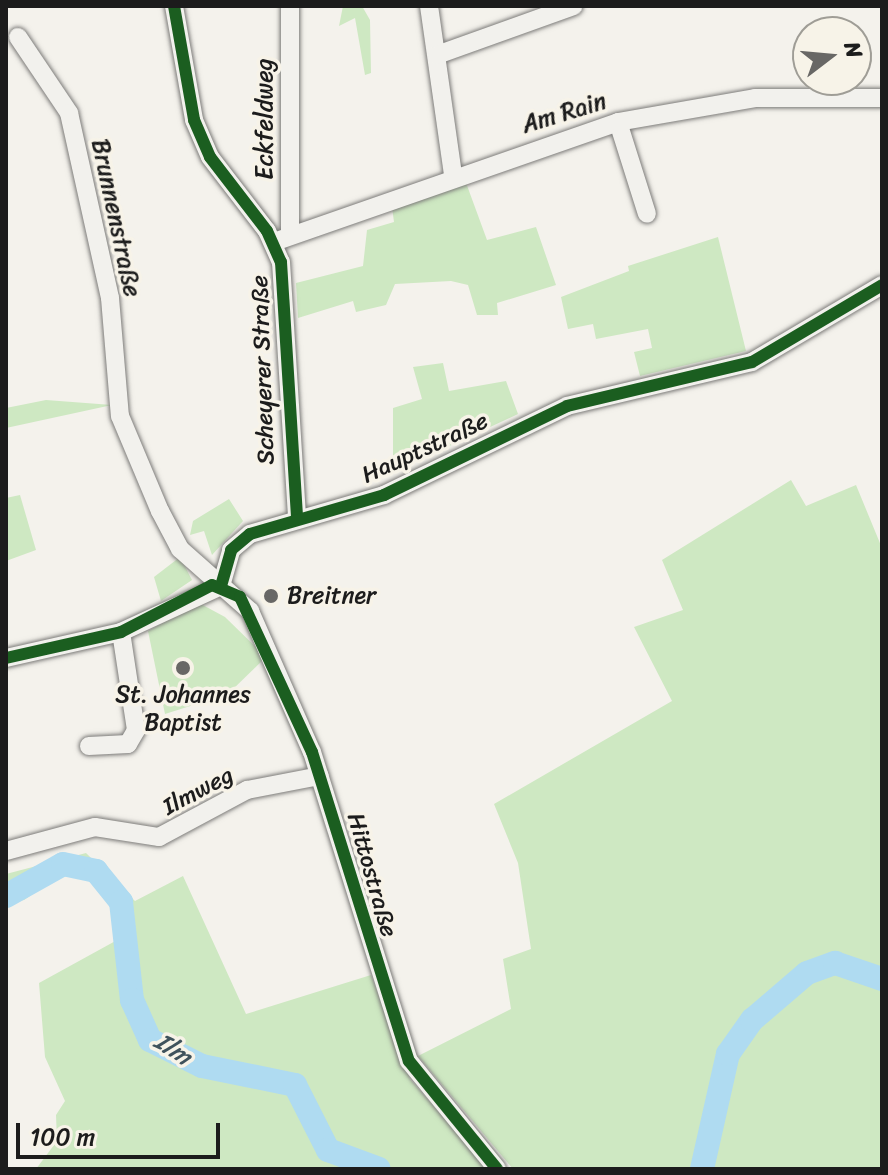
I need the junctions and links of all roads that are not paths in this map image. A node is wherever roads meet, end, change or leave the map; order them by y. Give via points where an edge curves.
1 (174, 6) edge
2 (290, 6) edge
3 (429, 6) edge
4 (574, 6) edge
5 (18, 37) dead end
6 (437, 55) junction
7 (882, 98) edge
8 (618, 122) junction
9 (453, 174) junction
10 (647, 214) dead end
11 (282, 237) junction
12 (882, 285) edge
13 (297, 519) junction
14 (221, 586) junction
15 (121, 632) junction
16 (6, 658) edge
17 (89, 746) dead end
18 (320, 776) junction
19 (6, 851) edge
20 (497, 1169) edge

1 - 11 street, Scheyerer Straße via 199,133
2 - 11 street, Eckfeldweg
3 - 6 street
4 - 6 street
5 - 14 street, Brunnenstraße via 69,113 109,287 120,416 180,549
6 - 9 street
7 - 8 street, Am Rain via 755,98
8 - 9 street, Am Rain
8 - 10 street
9 - 11 street, Am Rain
11 - 13 street, Scheyerer Straße
12 - 13 street, Hauptstraße via 752,362 567,406 384,495
13 - 14 street, Hauptstraße via 241,540
14 - 15 street
14 - 18 street, Hittostraße via 250,611
15 - 16 street
15 - 17 street via 136,730 128,744
18 - 19 street, Ilmweg via 247,790 159,837 95,827
18 - 20 street, Hittostraße via 409,1061

